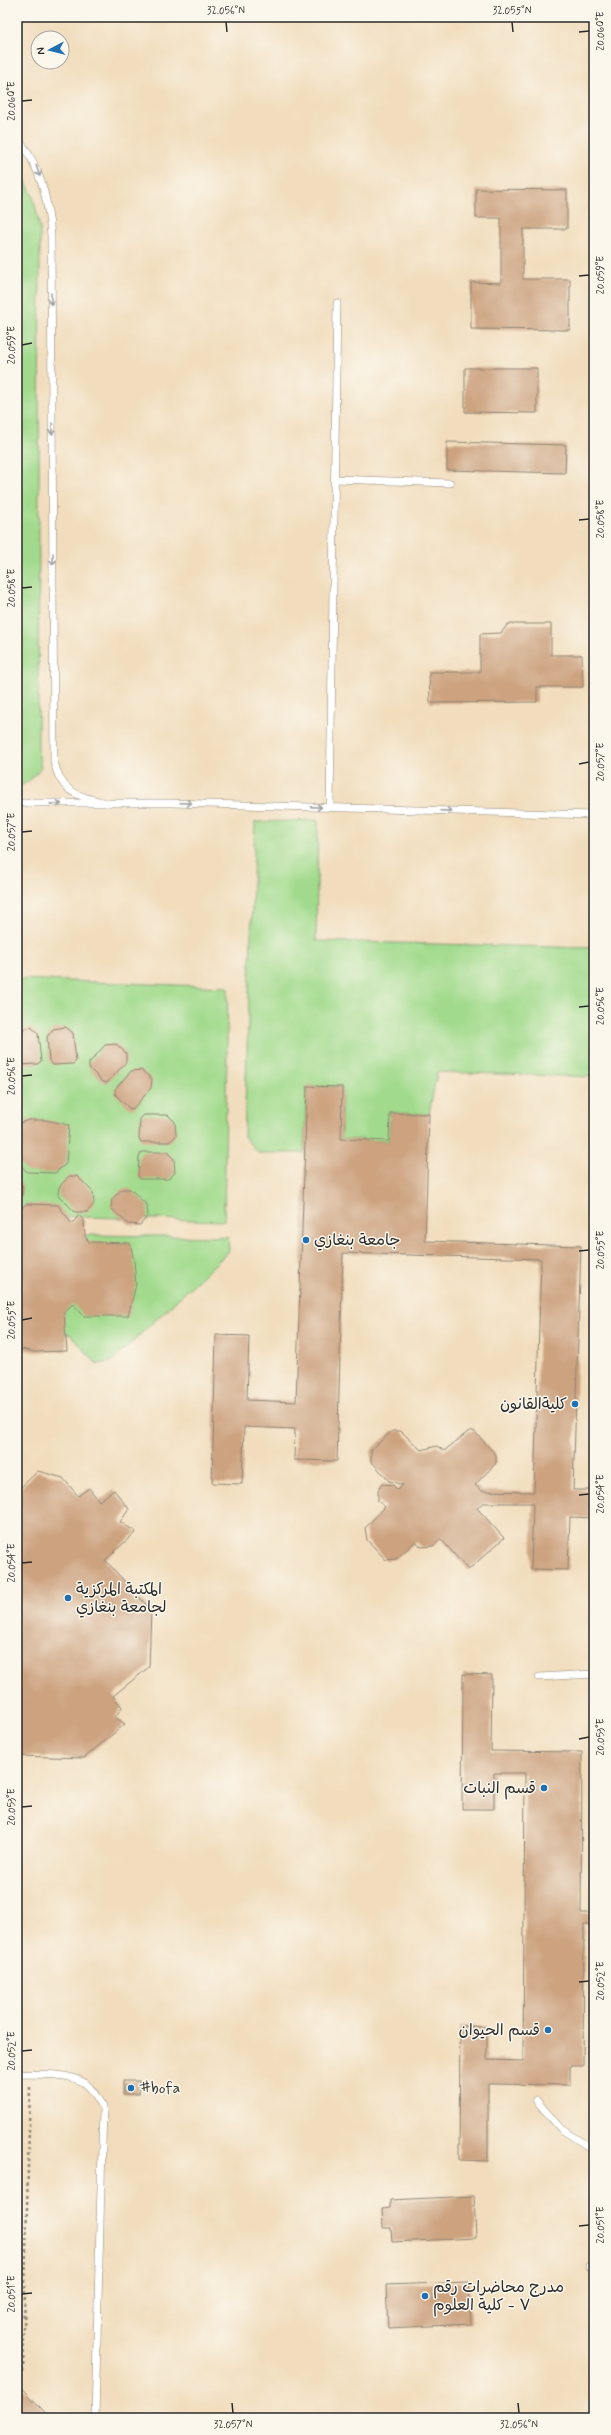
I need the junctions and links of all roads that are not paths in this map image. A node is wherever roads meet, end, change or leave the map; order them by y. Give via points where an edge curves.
1 (17, 138) edge
2 (337, 303) dead end
3 (334, 479) junction
4 (450, 483) dead end
5 (17, 803) edge
6 (107, 803) junction
7 (330, 808) junction
8 (594, 815) edge
9 (594, 1674) edge
10 (539, 1677) dead end
11 (17, 2074) edge
12 (536, 2100) dead end
13 (594, 2148) edge
14 (95, 2418) edge

1 -> 6 lane via 36,166 48,206 51,236 54,761 65,787 80,796
2 - 3 lane
3 - 4 lane
3 - 7 lane
5 -> 6 lane
6 -> 7 lane
7 -> 8 lane
9 - 10 lane
11 - 14 lane via 58,2076 83,2082 92,2090 102,2107
12 - 13 lane via 561,2129

